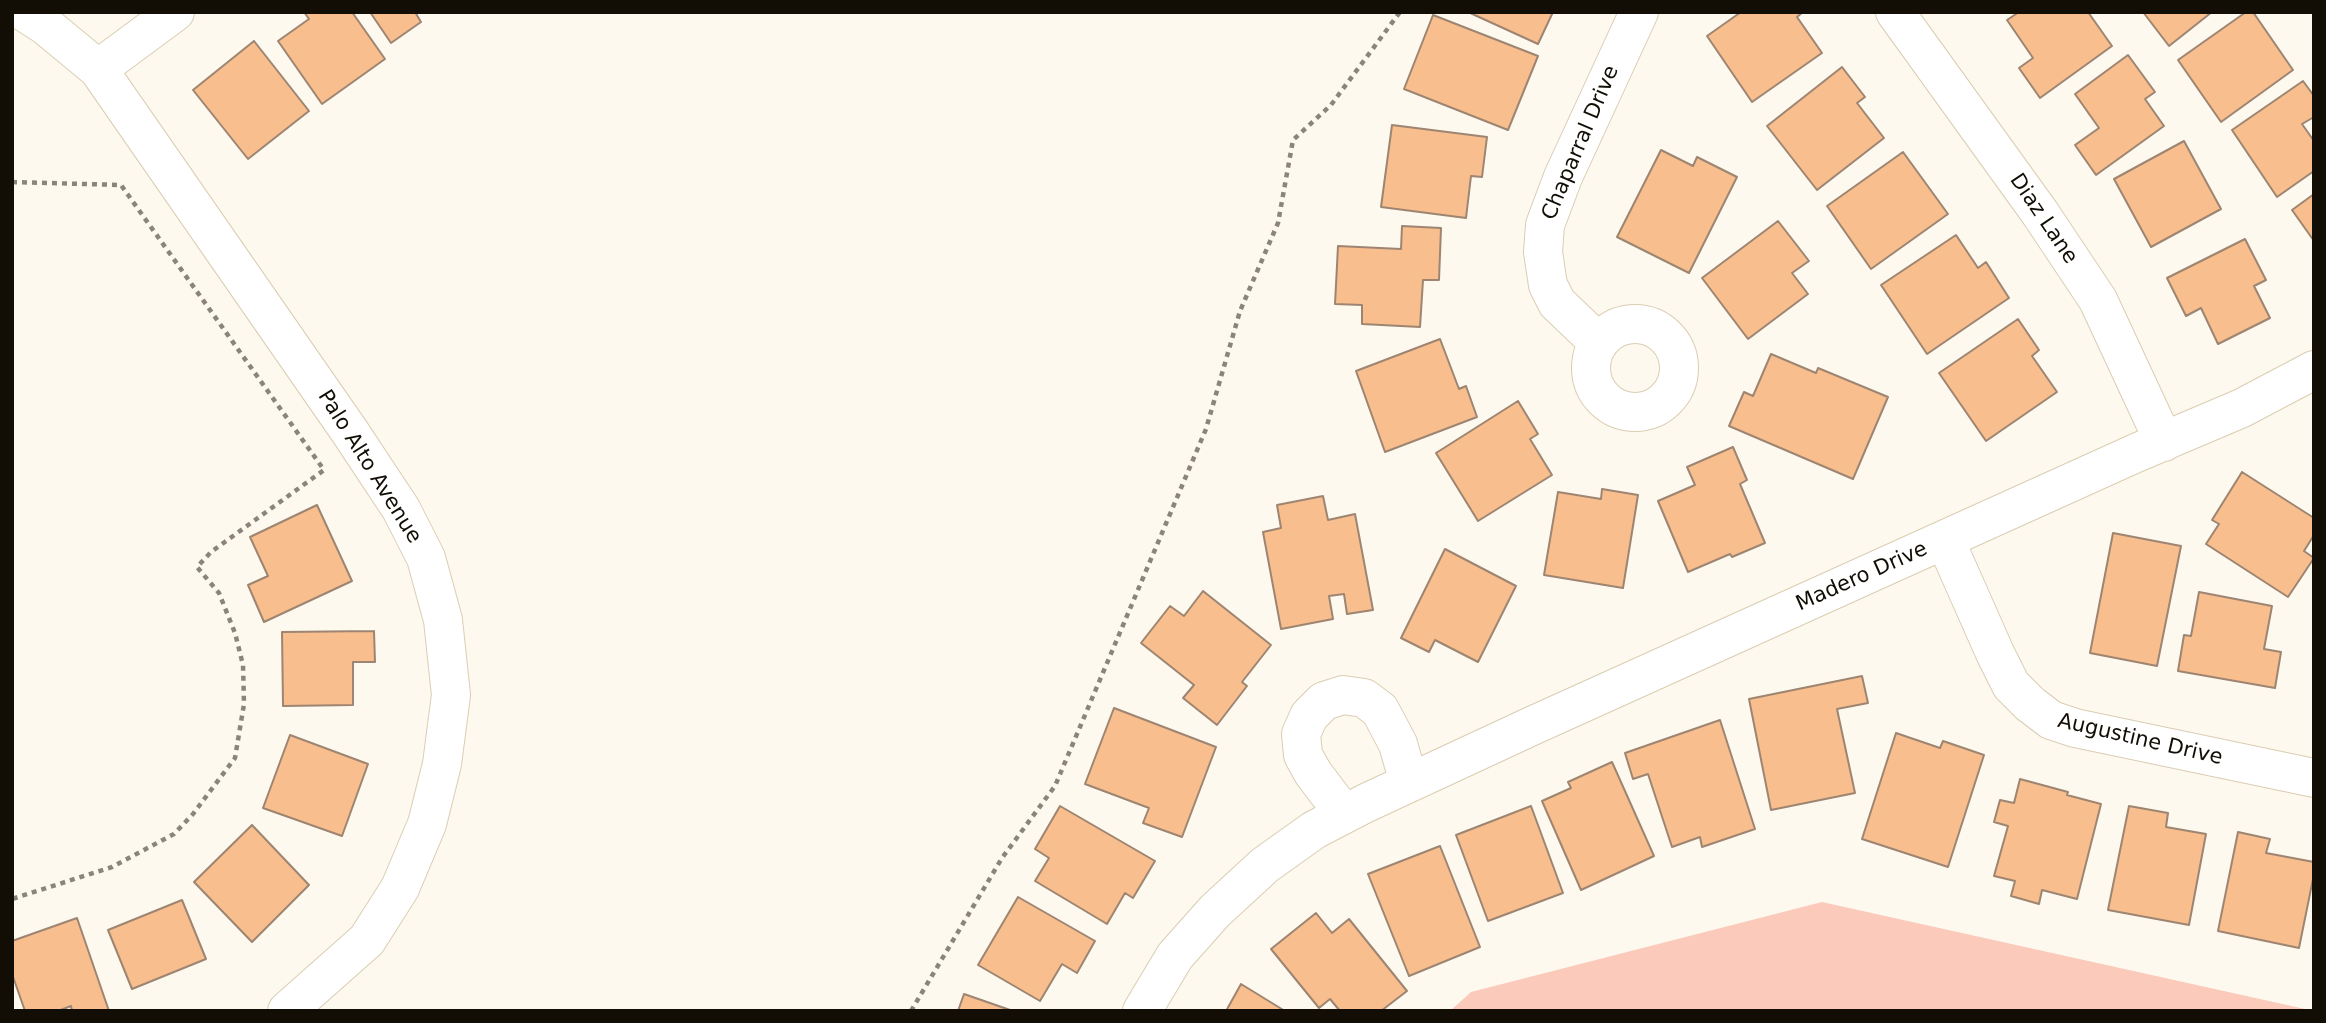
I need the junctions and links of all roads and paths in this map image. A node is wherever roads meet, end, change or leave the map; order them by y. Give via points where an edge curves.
1 (24, 12) edge
2 (175, 12) edge
3 (1400, 12) edge
4 (1639, 12) edge
5 (1895, 12) edge
6 (98, 69) junction
7 (12, 182) edge
8 (1599, 343) dead end
9 (2314, 370) edge
10 (2164, 442) junction
11 (1945, 540) junction
12 (2314, 778) edge
13 (1409, 783) junction
14 (1344, 814) junction
15 (12, 899) edge
16 (287, 1011) edge
17 (911, 1011) edge
18 (1142, 1011) edge

1 - 6 street, Palo Alto Avenue
2 - 6 street
3 - 17 path via 1331,105 1293,140 1278,223 1240,311 1206,429 1055,786 1002,858
4 - 8 street, Chaparral Drive via 1545,225 1548,285 1557,303
5 - 10 street, Diaz Lane via 2098,300
6 - 16 street, Palo Alto Avenue via 401,509 426,558 443,620 451,695 442,764 427,824 400,888 367,940
7 - 15 path via 121,185 324,470 211,552 197,568 219,593 243,665 244,704 236,758 174,834 112,867
9 - 10 street, Madero Drive
10 - 11 street, Madero Drive
11 - 12 street, Augustine Drive via 2011,685 2051,720
11 - 13 street, Madero Drive
13 - 14 street, Madero Drive
13 - 14 street via 1398,744 1381,710 1364,698 1343,695 1324,701 1309,716 1301,734 1303,755
14 - 18 street, Madero Drive via 1265,865 1215,911 1175,956

